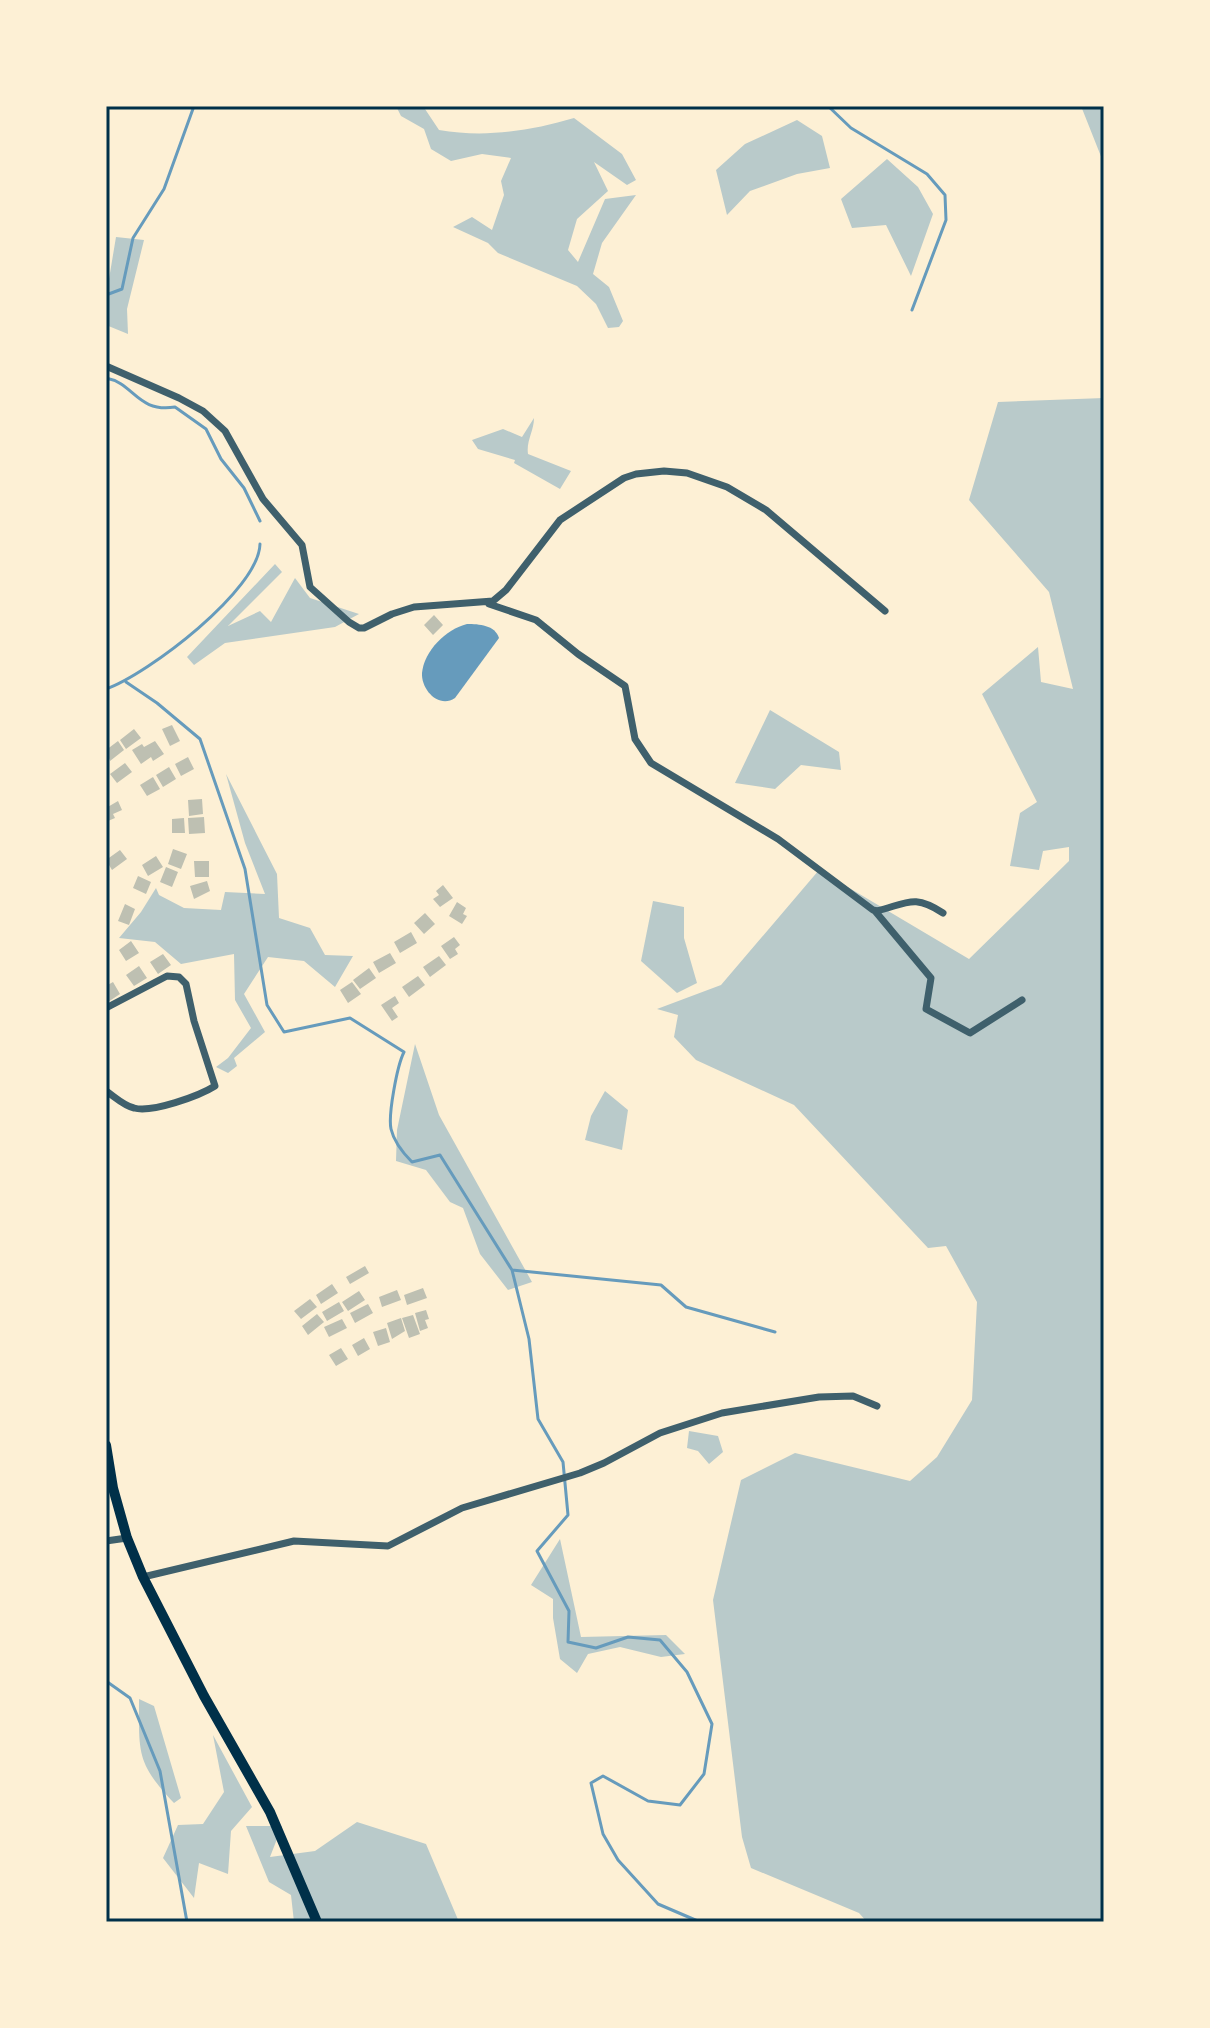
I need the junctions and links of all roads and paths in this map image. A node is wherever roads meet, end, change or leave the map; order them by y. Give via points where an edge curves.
1 (106, 366) edge
2 (487, 603) junction
3 (885, 611) dead end
4 (873, 910) junction
5 (943, 913) dead end
6 (1022, 1000) dead end
7 (106, 1008) edge
8 (106, 1091) edge
9 (877, 1406) dead end
10 (106, 1445) edge
11 (127, 1538) junction
12 (106, 1541) edge
13 (143, 1577) junction
14 (317, 1922) edge

1 - 2 street via 203,411 225,431 263,499 302,545 310,587 354,626 364,628 414,607
2 - 3 street via 506,590 568,513 624,478 664,471 703,478 747,497
2 - 4 street via 536,620 625,686 637,744 656,767 778,839
4 - 5 street via 920,900
4 - 6 street via 931,978 926,1009 970,1033
7 - 8 street via 167,976 183,980 215,1086 144,1109 127,1106
9 - 13 street via 853,1396 819,1397 722,1413 660,1433 580,1473 462,1508 388,1546 294,1541
10 - 11 main road
11 - 12 street
11 - 13 main road
13 - 14 main road via 270,1812

